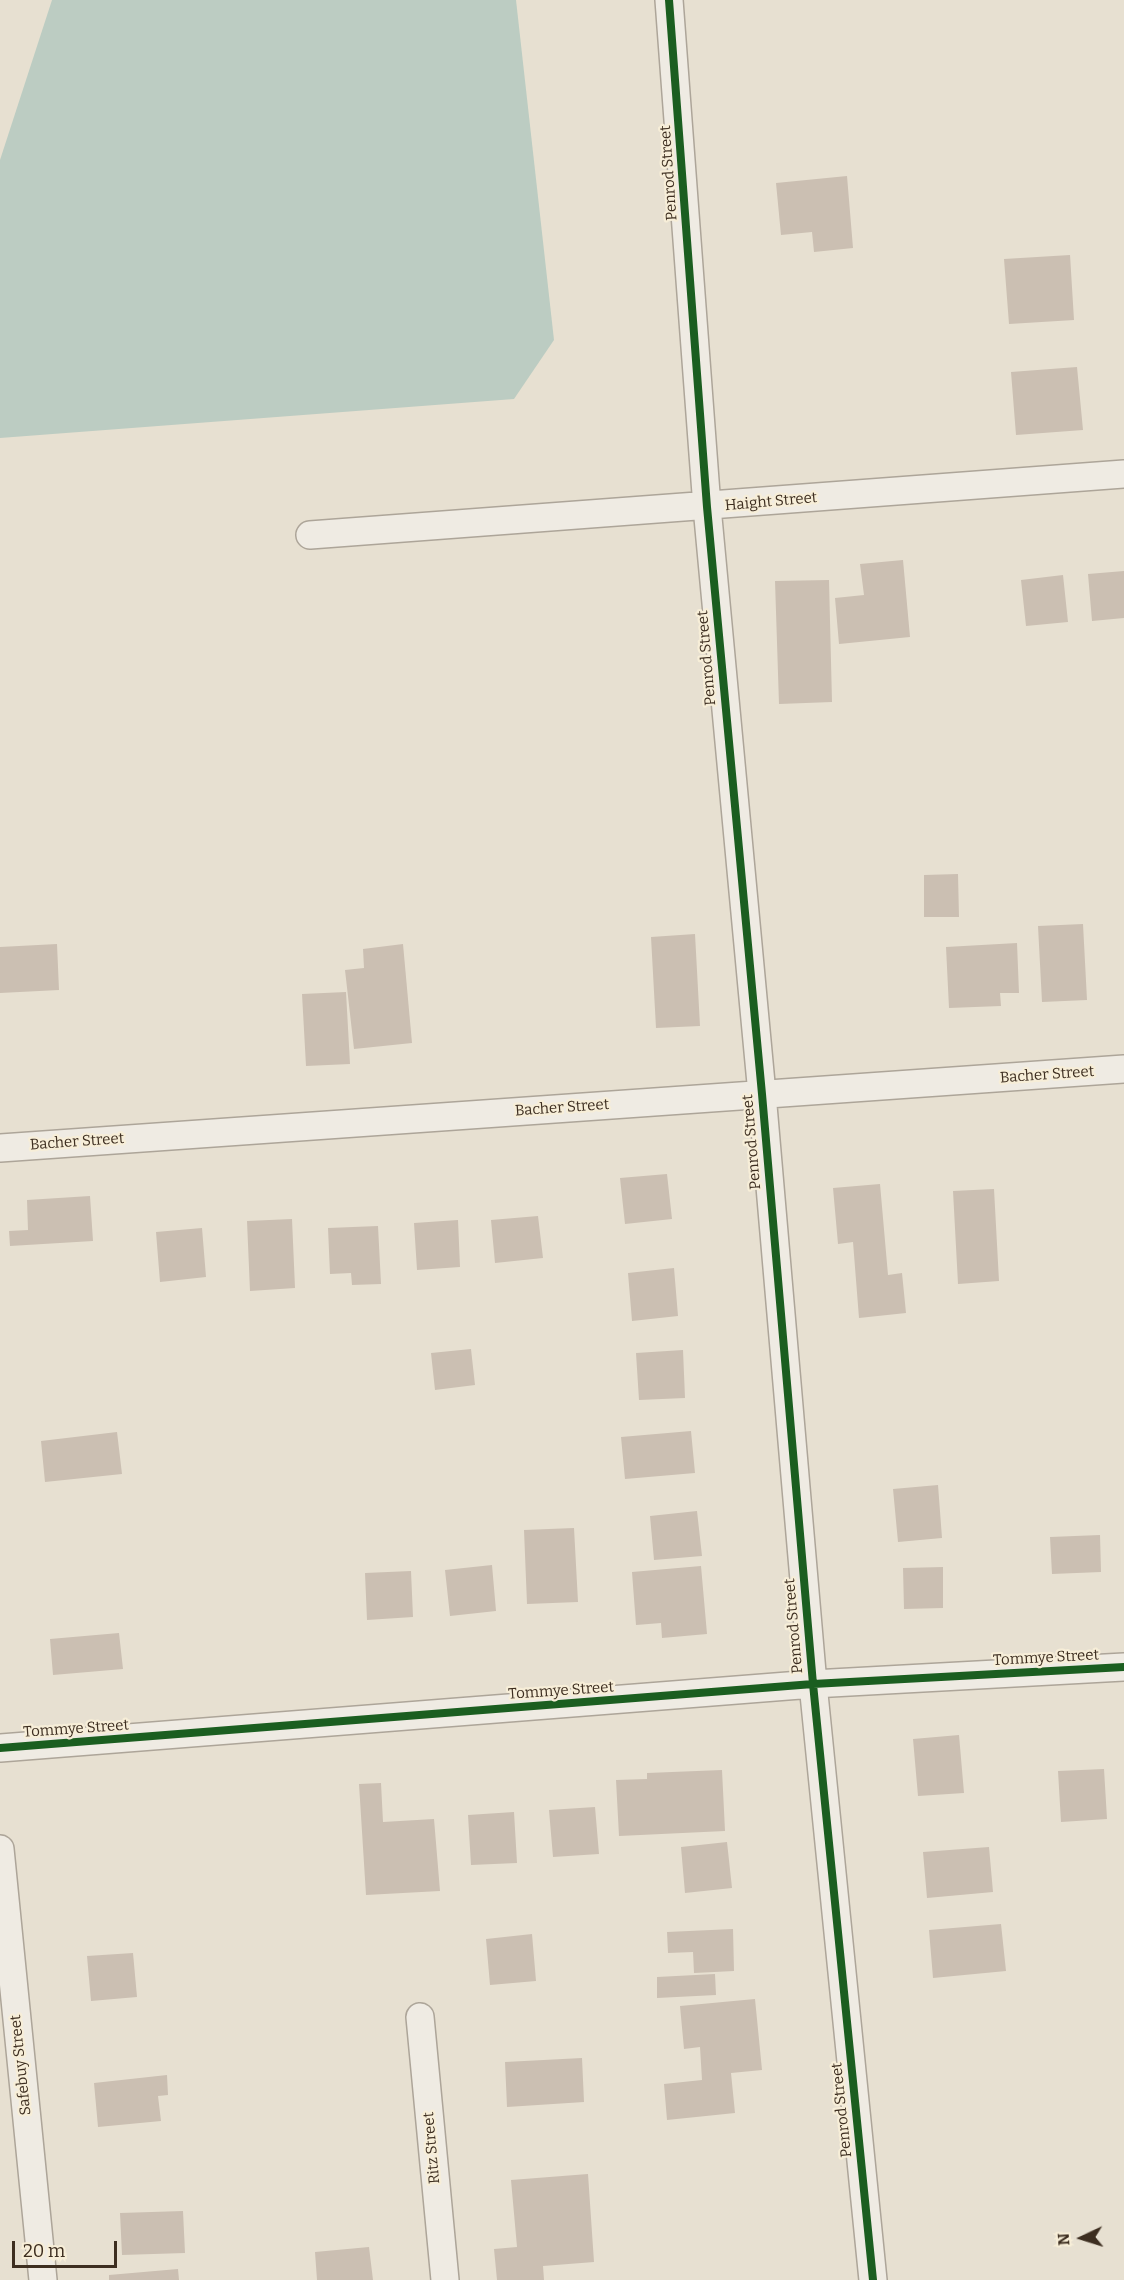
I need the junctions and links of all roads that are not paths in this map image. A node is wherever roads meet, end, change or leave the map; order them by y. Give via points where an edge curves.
1 (669, 0) edge
2 (1124, 474) edge
3 (707, 507) junction
4 (310, 535) dead end
5 (1124, 1069) edge
6 (762, 1094) junction
7 (0, 1148) edge
8 (1124, 1667) edge
9 (813, 1684) junction
10 (0, 1748) edge
11 (0, 1849) edge
12 (420, 2017) dead end
13 (43, 2280) edge
14 (445, 2280) edge
15 (873, 2280) edge

1 - 3 street, Penrod Street
2 - 3 street, Haight Street
3 - 4 street, Haight Street
3 - 6 street, Penrod Street
5 - 6 street, Bacher Street
6 - 7 street, Bacher Street
6 - 9 street, Penrod Street
8 - 9 street, Tommye Street
9 - 10 street, Tommye Street
9 - 15 street, Penrod Street
11 - 13 street, Safebuy Street
12 - 14 street, Ritz Street

